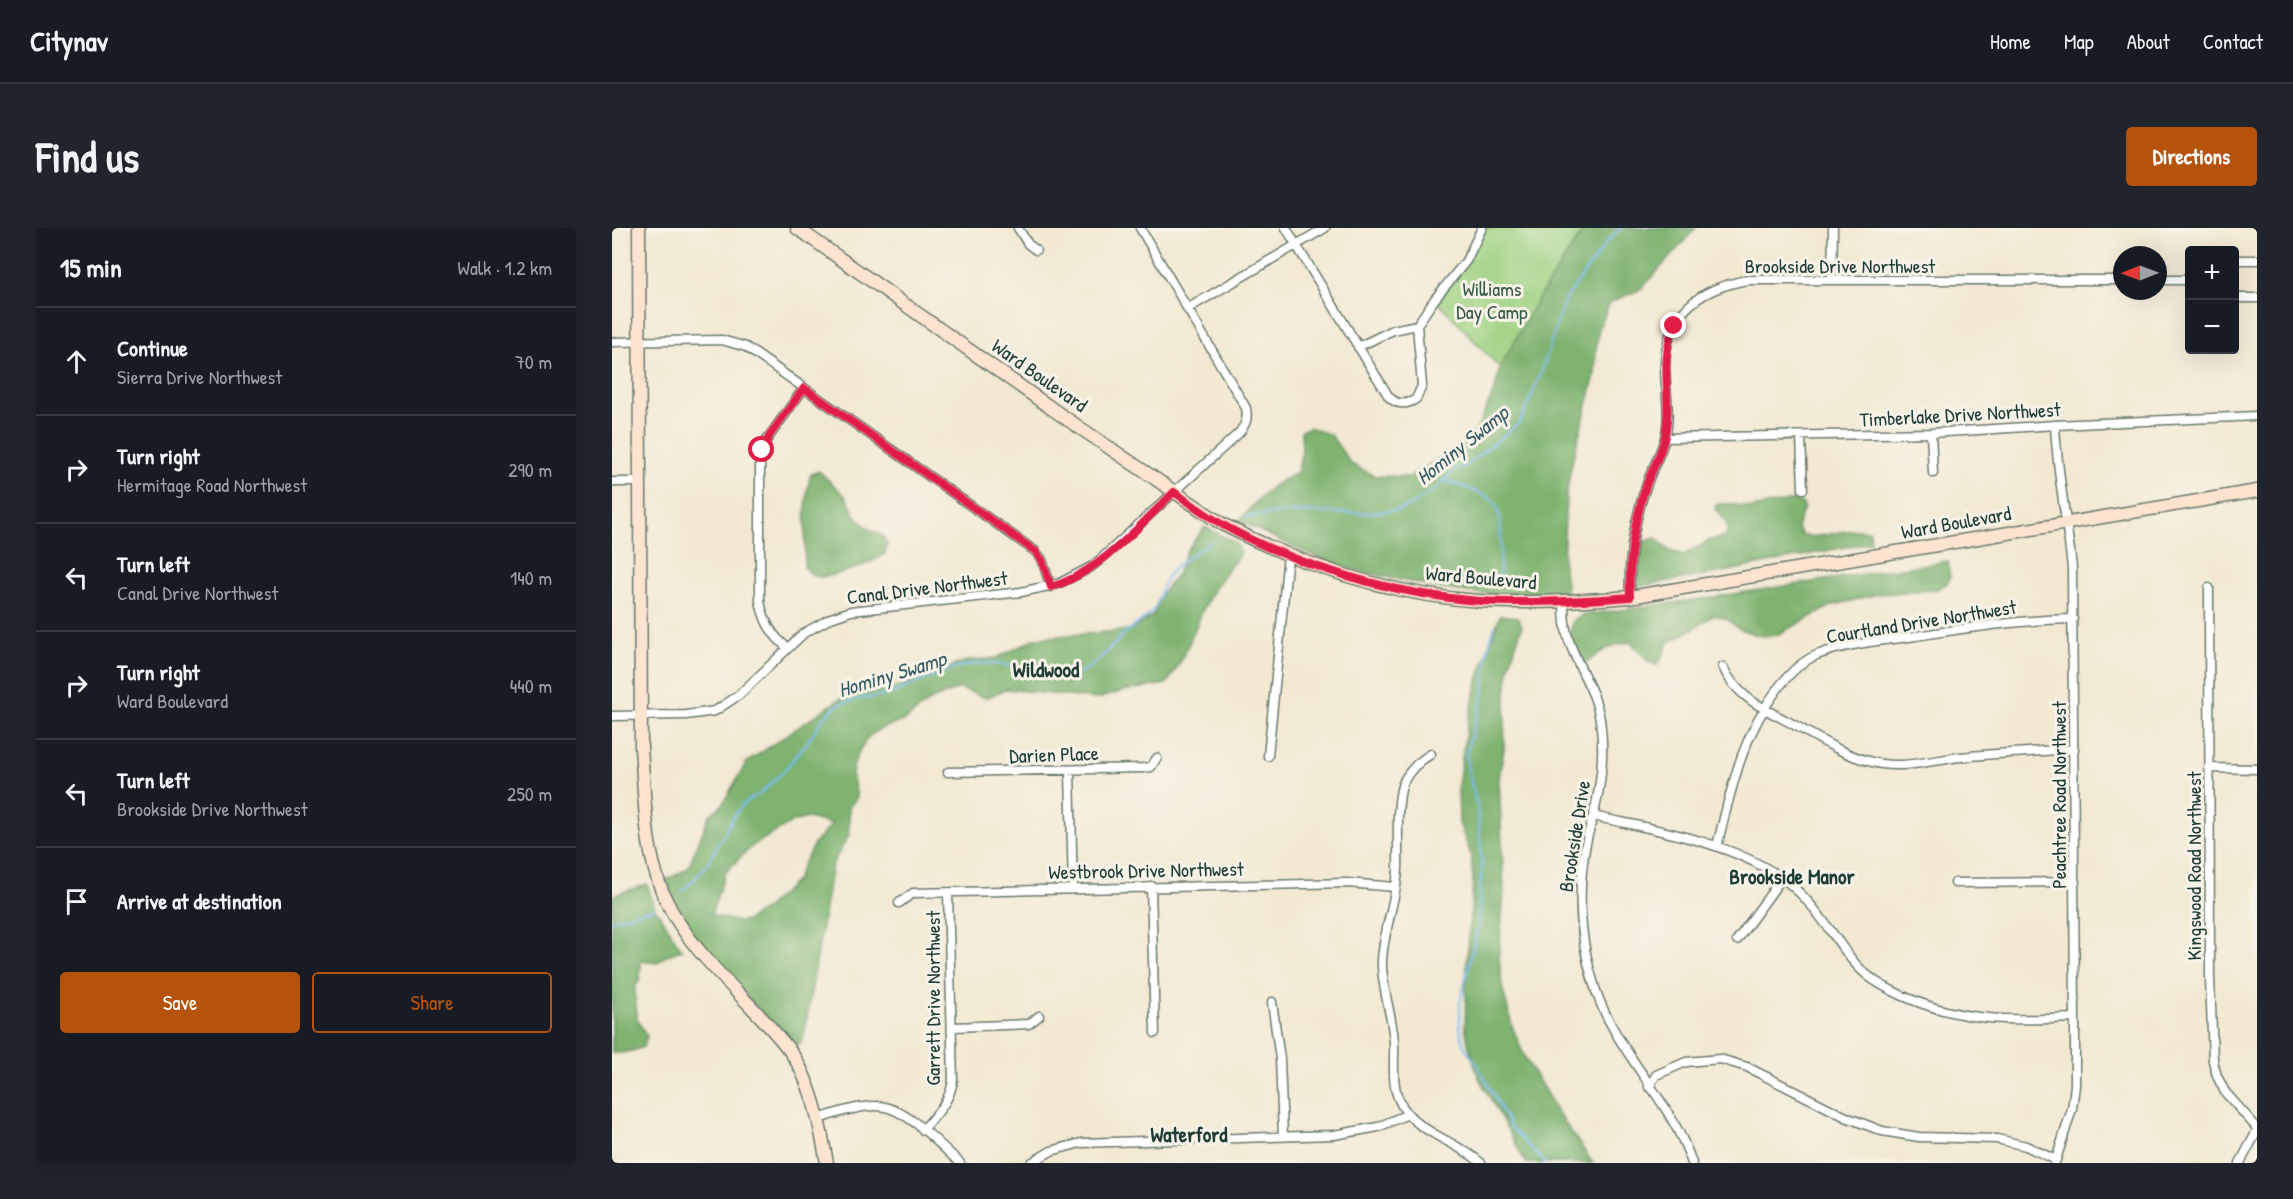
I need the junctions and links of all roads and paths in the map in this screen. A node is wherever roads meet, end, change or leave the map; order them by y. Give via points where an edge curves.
1 (639, 228) edge
2 (797, 228) edge
3 (1018, 228) edge
4 (1140, 228) edge
5 (1286, 228) edge
6 (1325, 228) edge
7 (1482, 228) edge
8 (1833, 228) edge
9 (1295, 244) junction
10 (1036, 250) dead end
11 (2239, 260) edge
12 (2257, 260) edge
13 (1832, 280) junction
14 (2113, 280) edge
15 (2167, 280) edge
16 (2185, 280) edge
17 (2239, 298) edge
18 (2257, 298) edge
19 (1187, 309) junction
20 (1417, 325) junction
21 (612, 342) edge
22 (640, 342) junction
23 (1358, 347) junction
24 (804, 388) junction
25 (2257, 416) edge
26 (2055, 425) junction
27 (1931, 434) junction
28 (1802, 437) junction
29 (1665, 438) junction
30 (1933, 473) dead end
31 (612, 482) edge
32 (641, 482) junction
33 (1803, 489) dead end
34 (2257, 491) edge
35 (1174, 492) junction
36 (2068, 523) junction
37 (1288, 555) junction
38 (1051, 587) junction
39 (2209, 588) dead end
40 (1630, 597) junction
41 (1564, 602) junction
42 (2073, 619) junction
43 (788, 648) junction
44 (1723, 667) dead end
45 (1763, 708) junction
46 (641, 715) junction
47 (612, 716) edge
48 (2074, 749) junction
49 (1431, 754) dead end
50 (1268, 756) dead end
51 (1157, 758) dead end
52 (2209, 768) junction
53 (2257, 769) edge
54 (1070, 771) junction
55 (948, 772) dead end
56 (1593, 816) junction
57 (1717, 846) junction
58 (1782, 878) junction
59 (2075, 882) junction
60 (1955, 883) dead end
61 (1151, 886) junction
62 (1396, 887) junction
63 (1073, 888) junction
64 (948, 893) junction
65 (899, 903) dead end
66 (1737, 940) dead end
67 (1272, 1002) dead end
68 (1039, 1016) dead end
69 (2075, 1018) junction
70 (953, 1027) junction
71 (1155, 1033) dead end
72 (1650, 1086) junction
73 (1407, 1114) junction
74 (818, 1119) junction
75 (2257, 1129) edge
76 (923, 1130) junction
77 (1283, 1136) junction
78 (2056, 1162) edge
79 (828, 1163) edge
80 (960, 1163) edge
81 (1030, 1163) edge
82 (1481, 1163) edge
83 (1692, 1163) edge
84 (2240, 1163) edge

1 - 22 main road
2 - 35 main road, Ward Boulevard
3 - 10 street
4 - 19 street
5 - 9 street
6 - 9 street
7 - 20 street via 1466,261
8 - 13 street
9 - 19 street
9 - 23 street
11 - 12 street
13 - 14 street, Brookside Drive Northwest
13 - 29 street, Brookside Drive Northwest via 1729,283 1700,296 1688,307 1668,341
15 - 16 street
17 - 18 street
19 - 35 street, Canal Drive Northwest via 1246,408 1247,416 1239,433
20 - 23 street
20 - 23 street via 1421,392 1416,399 1403,403 1389,397
21 - 22 street
22 - 24 street via 730,341 751,350
22 - 32 main road
24 - 38 street via 1035,551
24 - 43 street via 765,442 760,461 760,601 769,629
25 - 26 street, Timberlake Drive Northwest
26 - 27 street, Timberlake Drive Northwest
26 - 36 street, Peachtree Road Northwest
27 - 28 street, Timberlake Drive Northwest
27 - 30 street
28 - 29 street, Timberlake Drive Northwest
28 - 33 street
29 - 40 street, Brookside Drive Northwest via 1647,482 1632,536
31 - 32 street
32 - 46 main road
34 - 36 main road, Ward Boulevard
35 - 37 main road, Ward Boulevard via 1222,524
35 - 38 street, Canal Drive Northwest via 1091,567
36 - 40 main road, Ward Boulevard
36 - 42 street, Peachtree Road Northwest
37 - 41 main road, Ward Boulevard via 1367,581 1430,594 1478,600
37 - 50 street
38 - 43 street, Canal Drive Northwest via 851,611 804,633
39 - 52 street, Kingswood Road Northwest
40 - 41 main road, Ward Boulevard
41 - 56 street, Brookside Drive via 1566,633 1593,690 1601,726 1601,770
42 - 45 street, Courtland Drive Northwest via 2002,622 1835,649 1804,662
42 - 48 street, Peachtree Road Northwest
43 - 46 street, Canal Drive Northwest via 739,695 715,711
44 - 45 street via 1740,694
45 - 48 street via 1856,757 1890,765
45 - 57 street, Courtland Drive Northwest via 1737,768
46 - 47 street, Canal Drive Northwest
46 - 74 main road via 648,836 654,869 665,897 695,946 790,1051
48 - 59 street, Peachtree Road Northwest
49 - 62 street via 1415,765 1400,793
51 - 54 street, Darien Place via 1151,767
52 - 53 street
52 - 75 street, Kingswood Road Northwest via 2213,1061 2225,1092
54 - 55 street, Darien Place
54 - 63 street
56 - 57 street
56 - 72 street, Brookside Drive via 1581,878 1586,956 1605,1014
57 - 58 street
58 - 66 street
58 - 69 street via 1817,910 1853,961 1876,983 1944,1012 1981,1018
59 - 60 street
59 - 69 street, Peachtree Road Northwest
61 - 62 street, Westbrook Drive Northwest via 1347,883
61 - 63 street, Westbrook Drive Northwest
61 - 71 street
62 - 73 street via 1382,963 1392,1026 1394,1079
63 - 64 street, Westbrook Drive Northwest
64 - 65 street, Westbrook Drive Northwest via 914,894
64 - 70 street, Garrett Drive Northwest
67 - 77 street via 1280,1059
68 - 70 street via 1029,1024
69 - 78 street, Peachtree Road Northwest via 2072,1108
70 - 76 street, Garrett Drive Northwest via 951,1091 944,1106
72 - 78 street via 1656,1075 1686,1062 1720,1059 1747,1067 1882,1131 1919,1137 1997,1139 2026,1146
72 - 83 street, Brookside Drive via 1676,1126
73 - 77 street via 1367,1131
73 - 82 street
74 - 76 street via 878,1106 893,1110
74 - 79 main road
75 - 84 street
76 - 80 street
77 - 81 street via 1090,1142 1051,1151

